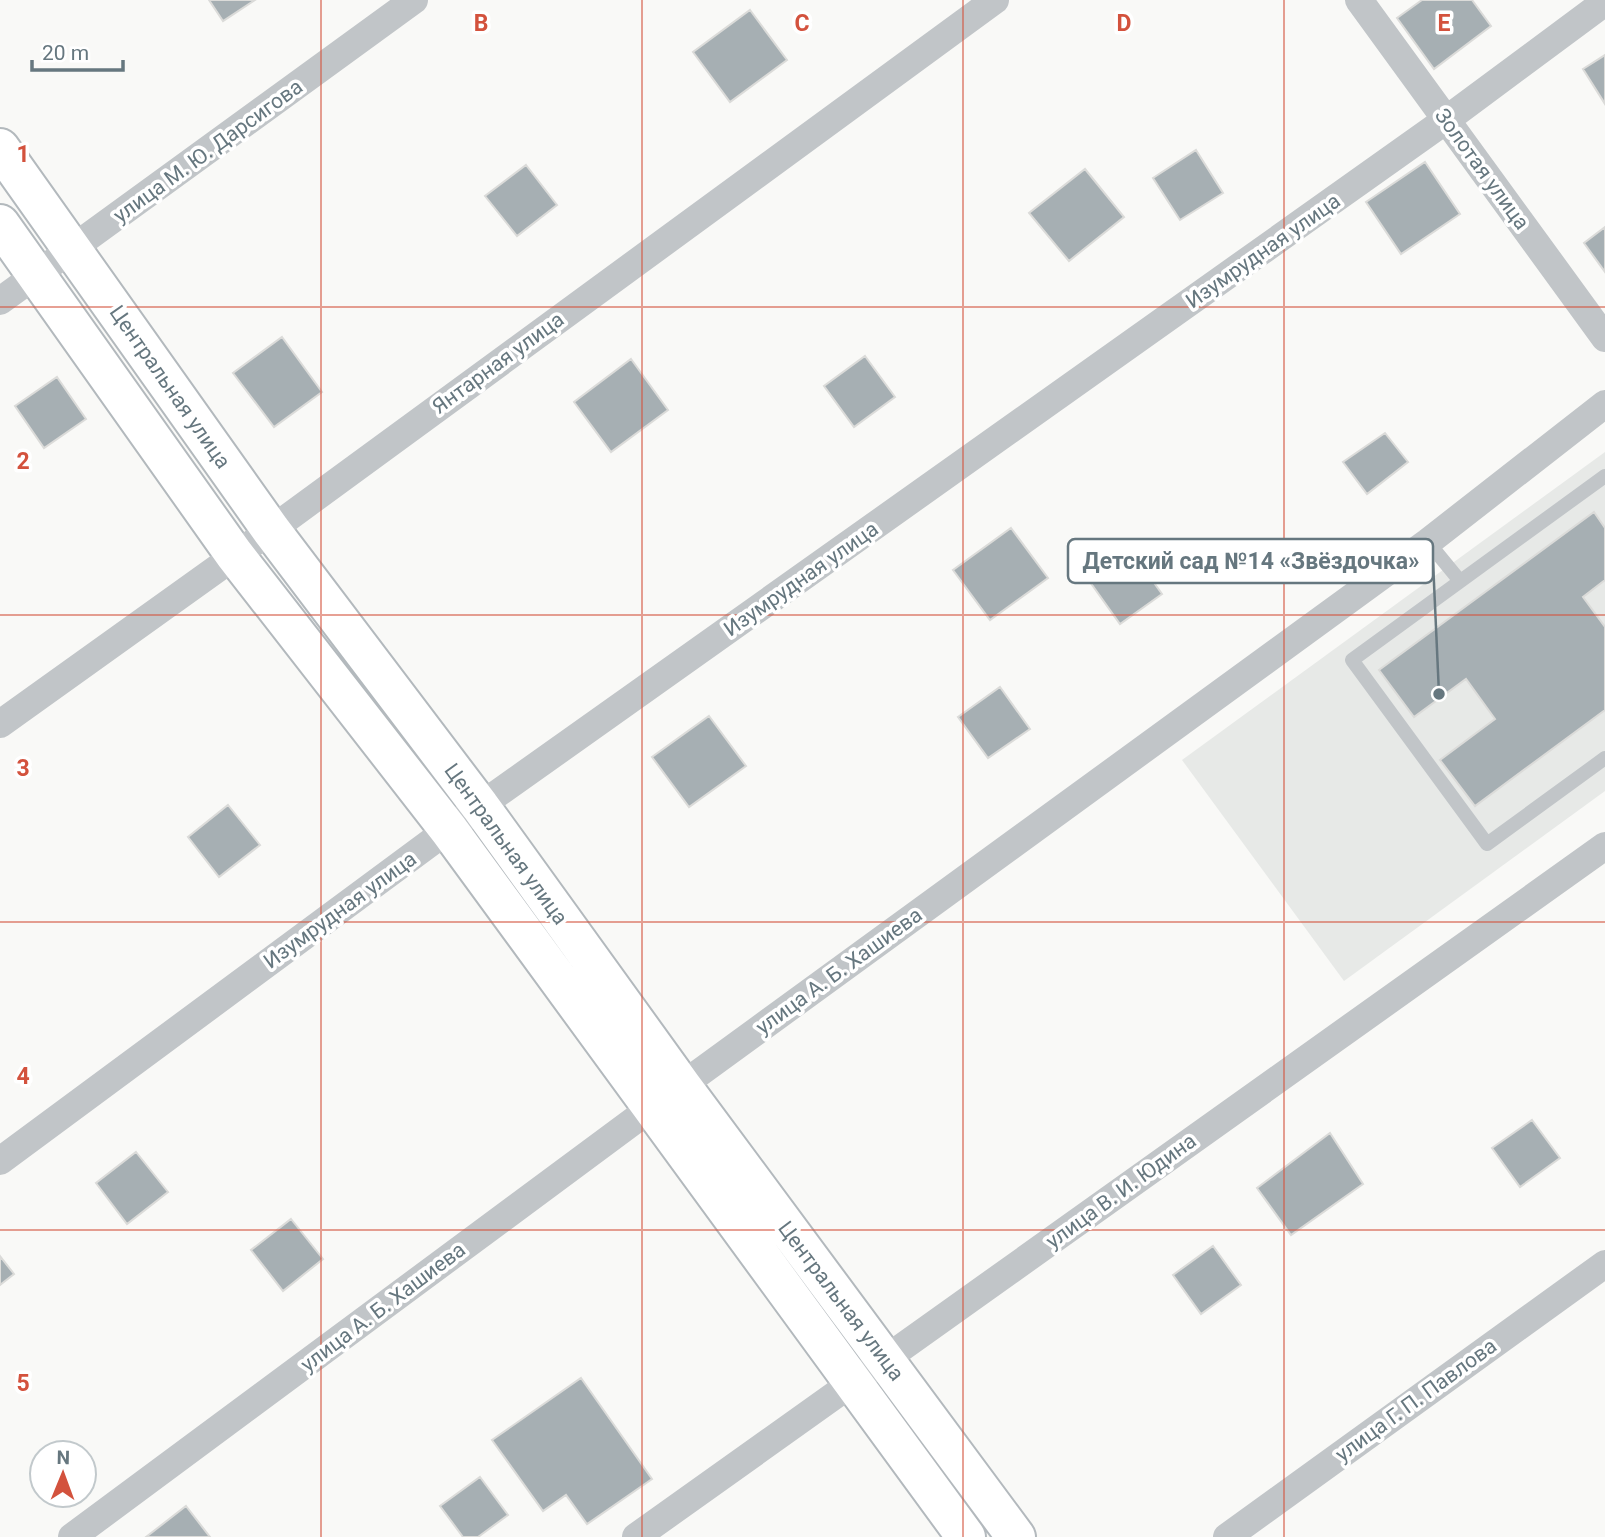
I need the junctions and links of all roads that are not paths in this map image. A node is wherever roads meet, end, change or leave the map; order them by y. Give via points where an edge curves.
1 (414, 0) edge
2 (995, 0) edge
3 (1359, 0) edge
4 (1605, 2) edge
5 (1446, 120) junction
6 (0, 148) edge
7 (0, 224) edge
8 (72, 250) junction
9 (36, 275) junction
10 (0, 301) edge
11 (1605, 338) edge
12 (1605, 404) edge
13 (1605, 476) edge
14 (271, 530) junction
15 (1428, 542) junction
16 (234, 554) junction
17 (1460, 581) junction
18 (0, 724) edge
19 (1605, 758) edge
20 (480, 806) junction
21 (449, 830) junction
22 (1605, 846) edge
23 (682, 1086) junction
24 (651, 1108) junction
25 (0, 1161) edge
26 (1605, 1264) edge
27 (885, 1360) junction
28 (853, 1382) junction
29 (72, 1537) edge
30 (636, 1537) edge
31 (965, 1537) edge
32 (1016, 1537) edge
33 (1227, 1537) edge

1 - 8 street, улица М. Ю. Дарсигова
2 - 14 street, Янтарная улица
3 - 5 street, Золотая улица
4 - 5 street, Изумрудная улица
5 - 11 street, Золотая улица
5 - 20 street, Изумрудная улица
6 - 8 street, Центральная улица
7 - 9 street, Центральная улица
8 - 9 street, улица М. Ю. Дарсигова
8 - 14 street, Центральная улица
9 - 10 street, улица М. Ю. Дарсигова
9 - 16 street, Центральная улица
12 - 15 street, улица А. Б. Хашиева
13 - 17 lane
14 - 16 street, Янтарная улица
14 - 20 street, Центральная улица
15 - 17 lane
15 - 23 street, улица А. Б. Хашиева
16 - 18 street, Янтарная улица
16 - 21 street, Центральная улица
17 - 19 lane via 1352,660 1487,844
20 - 21 street, Изумрудная улица
20 - 23 street, Центральная улица
21 - 24 street, Центральная улица
21 - 25 street, Изумрудная улица
22 - 27 street, улица В. И. Юдина
23 - 24 street, улица А. Б. Хашиева
23 - 27 street, Центральная улица
24 - 28 street, Центральная улица
24 - 29 street, улица А. Б. Хашиева
26 - 33 street, улица Г. П. Павлова
27 - 28 street, улица В. И. Юдина
27 - 32 street, Центральная улица
28 - 30 street, улица В. И. Юдина
28 - 31 street, Центральная улица

